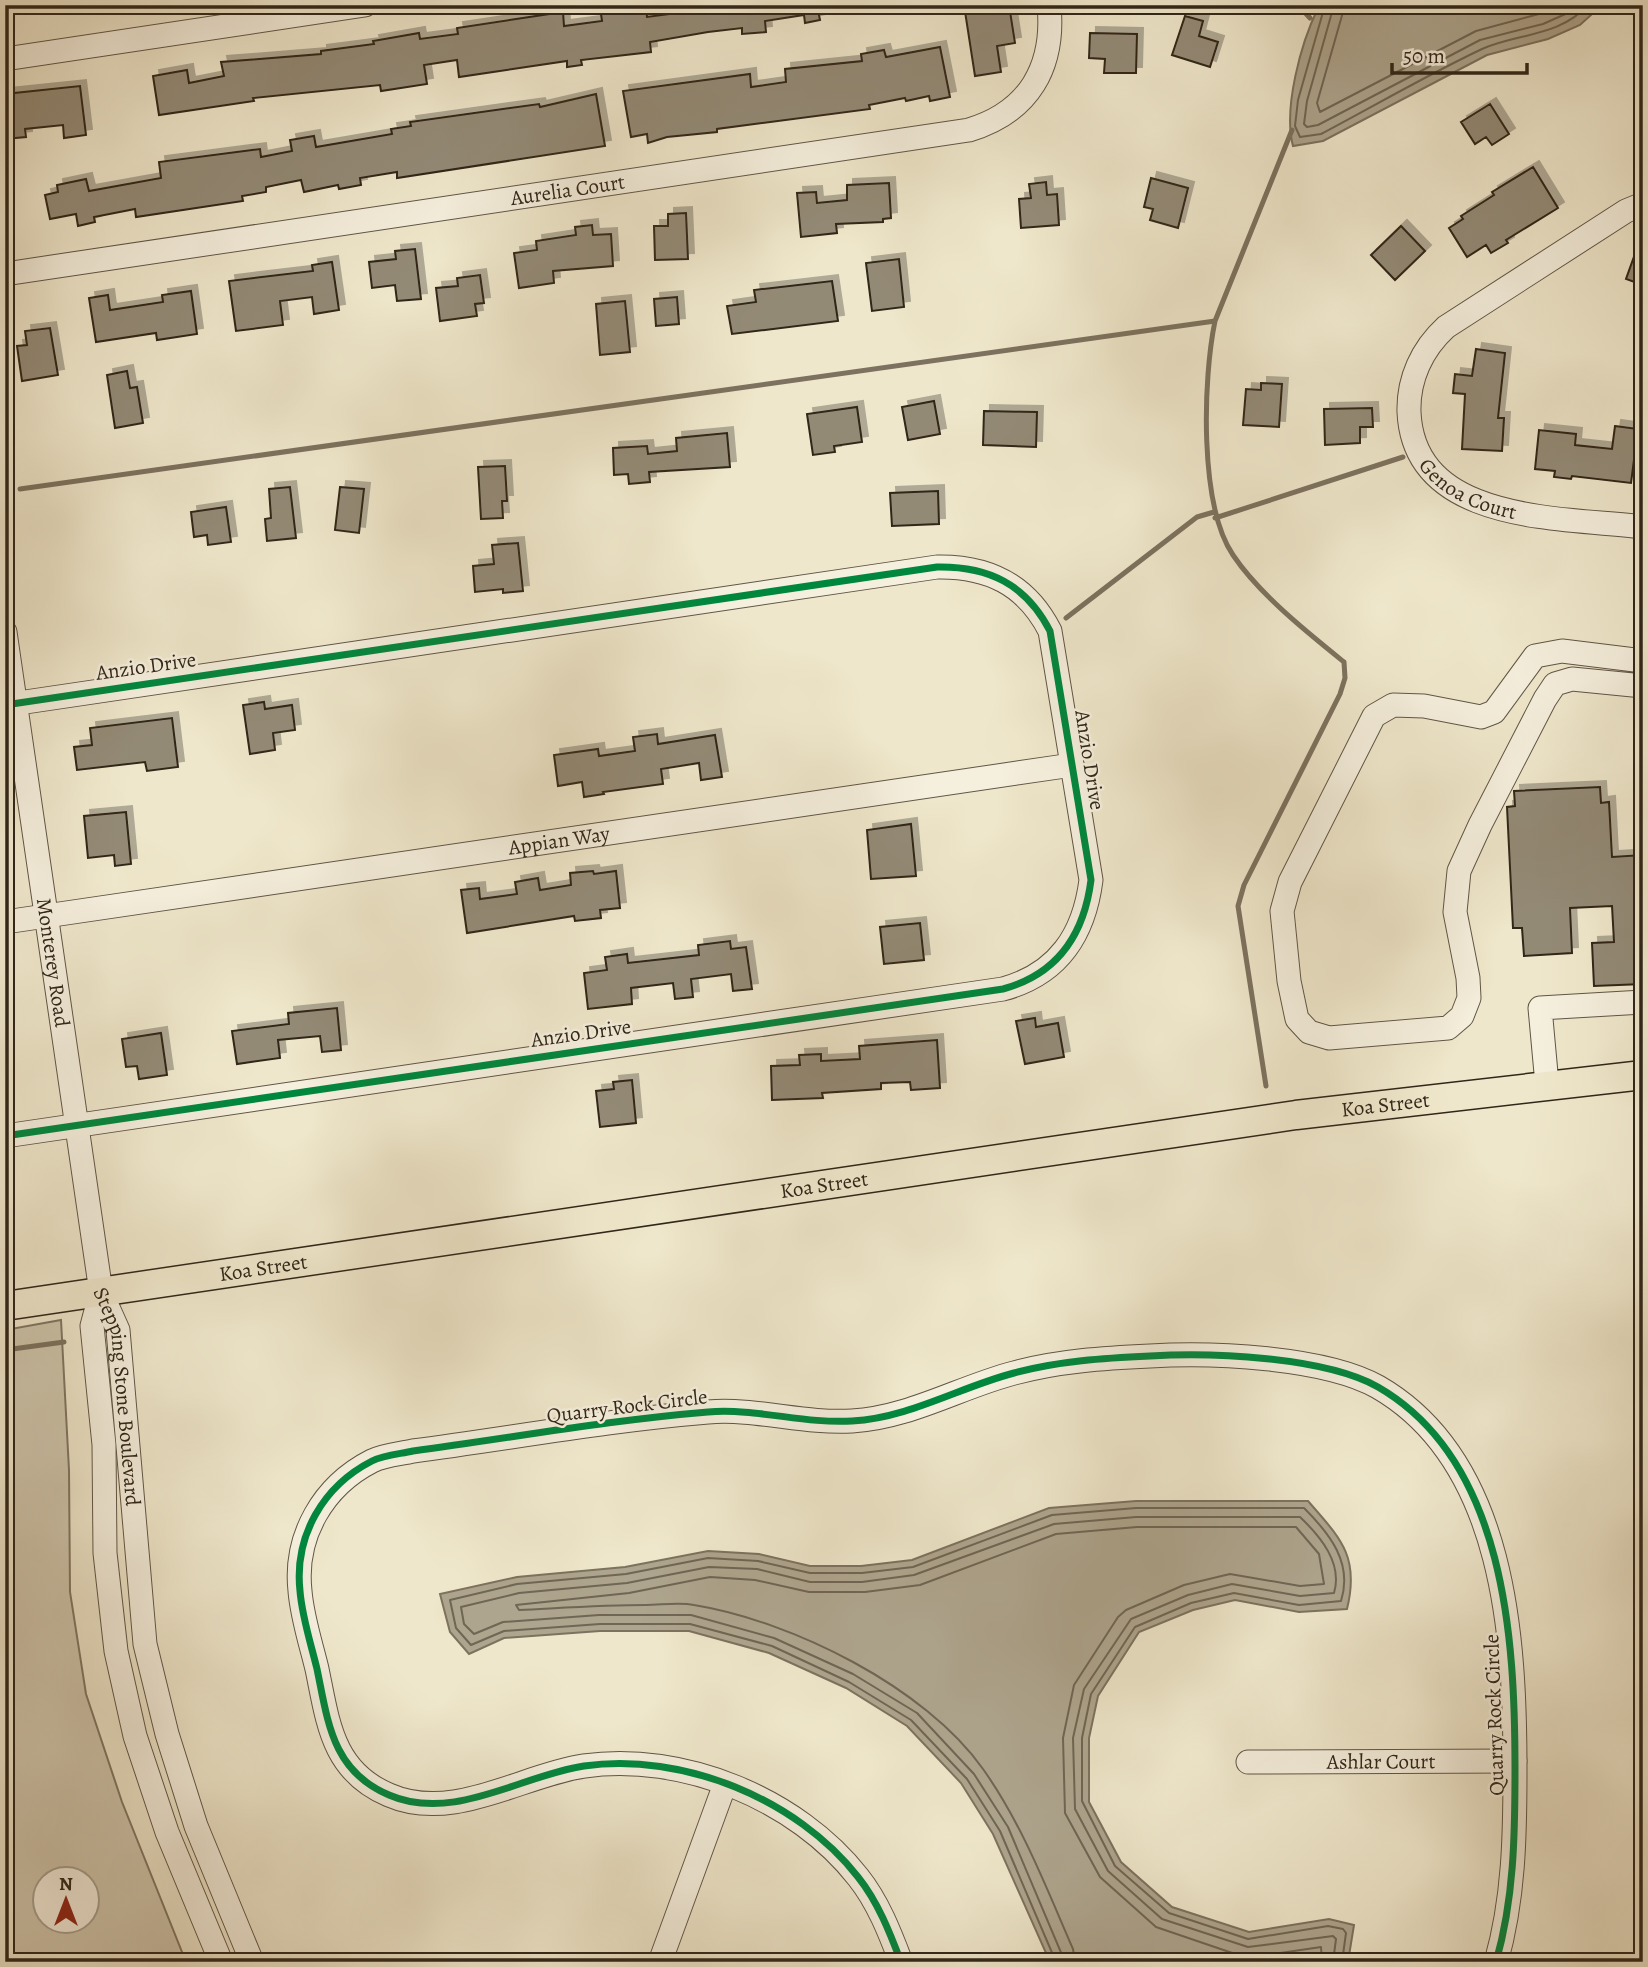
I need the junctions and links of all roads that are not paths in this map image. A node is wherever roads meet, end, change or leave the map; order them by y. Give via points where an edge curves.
1 (365, 5) edge
2 (1049, 5) edge
3 (5, 59) edge
4 (1643, 204) edge
5 (5, 274) edge
6 (1643, 527) edge
7 (5, 632) edge
8 (1643, 661) edge
9 (1643, 686) edge
10 (10, 704) edge
11 (1072, 765) junction
12 (47, 916) junction
13 (5, 922) edge
14 (1643, 1002) edge
15 (1643, 1075) edge
16 (1547, 1084) junction
17 (77, 1126) junction
18 (5, 1136) edge
19 (101, 1292) junction
20 (5, 1306) edge
21 (1515, 1761) junction
22 (1248, 1762) dead end
23 (725, 1784) junction
24 (250, 1956) edge
25 (220, 1961) edge
26 (660, 1962) edge
27 (901, 1962) edge
28 (1496, 1962) edge

1 - 3 street
2 - 5 street, Aurelia Court via 1048,49 1030,89 1011,111 969,130
4 - 6 street, Genoa Court via 1446,327 1424,352 1409,409 1415,441 1429,467 1469,499 1510,510
7 - 10 street, Monterey Road
8 - 9 street via 1562,651 1535,656 1494,712 1481,718 1424,706 1393,705 1374,716 1290,883 1282,911 1297,1019 1309,1032 1329,1038 1425,1031 1448,1028 1462,1016 1469,998 1455,912 1460,871 1545,699 1555,684 1572,679
10 - 11 street, Anzio Drive via 924,569 967,567 1014,586 1044,620 1054,645
10 - 12 street, Monterey Road
11 - 12 street, Appian Way
11 - 17 street, Anzio Drive via 1090,866 1086,908 1066,950 1048,968 1018,985
12 - 13 street, Appian Way
12 - 17 street, Monterey Road
14 - 16 street via 1540,1008
15 - 16 main road, Koa Street
16 - 19 main road, Koa Street via 1282,1117
17 - 18 street, Anzio Drive
17 - 19 street, Monterey Road
19 - 20 main road, Koa Street
19 - 24 street, Stepping Stone Boulevard via 118,1330 145,1644 196,1826
19 - 25 street, Stepping Stone Boulevard via 92,1326 104,1446 105,1553 116,1651 135,1736 167,1832
21 - 22 street, Ashlar Court
21 - 23 street, Quarry Rock Circle via 1509,1628 1497,1571 1469,1487 1444,1444 1413,1412 1377,1386 1329,1368 1169,1356 1079,1361 1015,1373 893,1414 852,1421 712,1411 413,1451 374,1460 339,1482 312,1518 300,1552 302,1604 329,1728 340,1756 369,1783 389,1795 421,1804 451,1802 584,1766 633,1764 683,1770
21 - 28 street, Quarry Rock Circle via 1515,1851 1506,1930
23 - 26 street
23 - 27 street, Quarry Rock Circle via 767,1802 816,1835 858,1877 886,1922
24 - 25 street

